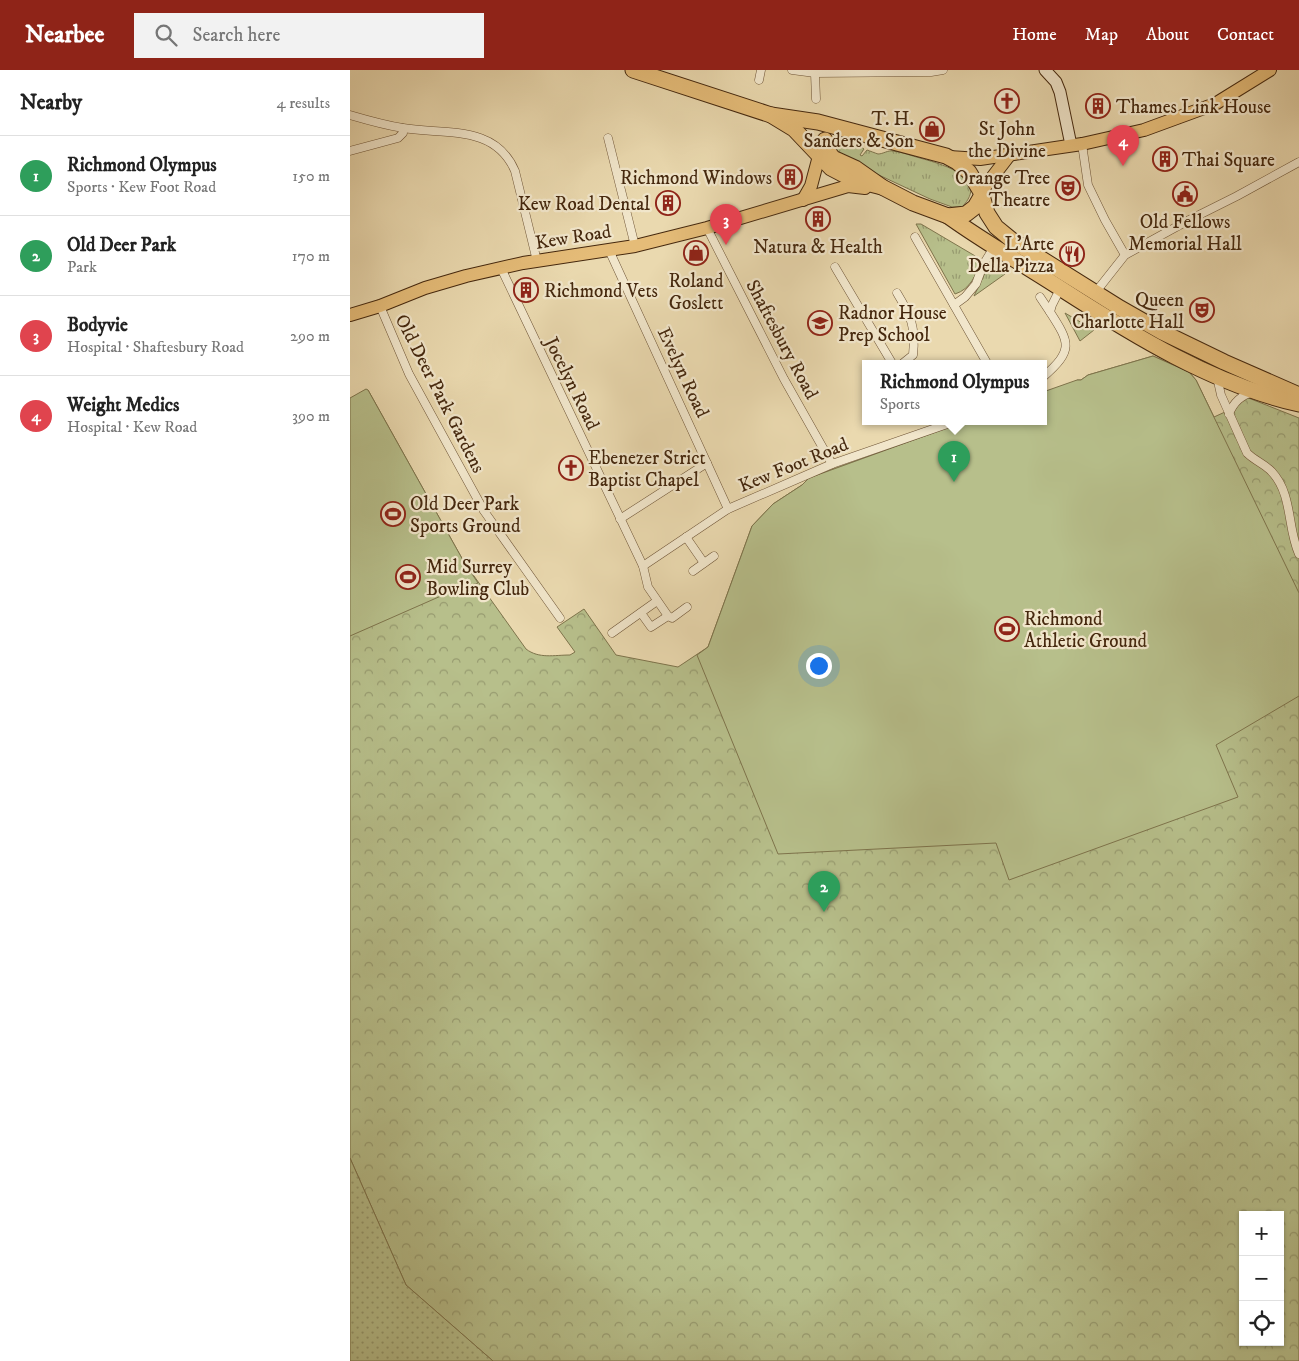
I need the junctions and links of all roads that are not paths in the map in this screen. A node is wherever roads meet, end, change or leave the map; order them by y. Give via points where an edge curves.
1 (633, 70) edge
2 (761, 70) edge
3 (792, 70) edge
4 (943, 70) edge
5 (1045, 70) edge
6 (1268, 71) edge
7 (815, 73) junction
8 (661, 74) edge
9 (759, 80) dead end
10 (816, 99) dead end
11 (350, 115) edge
12 (771, 115) junction
13 (402, 128) junction
14 (839, 128) junction
15 (608, 138) dead end
16 (825, 140) junction
17 (1076, 144) junction
18 (350, 151) edge
19 (1011, 153) junction
20 (818, 156) junction
21 (946, 156) junction
22 (1299, 162) edge
23 (882, 187) junction
24 (982, 194) junction
25 (803, 200) junction
26 (913, 202) junction
27 (948, 216) junction
28 (707, 228) junction
29 (915, 237) dead end
30 (635, 246) junction
31 (994, 247) junction
32 (609, 250) junction
33 (1125, 255) junction
34 (536, 261) junction
35 (835, 267) dead end
36 (501, 268) junction
37 (1060, 288) junction
38 (1094, 292) junction
39 (897, 293) dead end
40 (1040, 297) dead end
41 (954, 305) junction
42 (380, 306) junction
43 (1050, 312) junction
44 (350, 315) edge
45 (1206, 353) junction
46 (890, 360) edge
47 (907, 360) edge
48 (985, 360) edge
49 (1047, 372) edge
50 (1216, 376) junction
51 (1258, 392) junction
52 (1299, 395) edge
53 (1299, 404) edge
54 (1229, 414) junction
55 (926, 425) edge
56 (942, 425) edge
57 (929, 429) junction
58 (707, 464) junction
59 (832, 464) junction
60 (728, 509) junction
61 (620, 519) junction
62 (686, 537) junction
63 (1299, 554) edge
64 (714, 556) dead end
65 (704, 562) junction
66 (643, 566) junction
67 (693, 571) dead end
68 (657, 601) junction
69 (687, 607) dead end
70 (641, 613) junction
71 (668, 616) junction
72 (560, 618) dead end
73 (612, 633) dead end

1 - 8 highway
2 - 9 street
3 - 7 street
4 - 7 street
5 - 17 street via 1056,82
6 - 17 main road via 1215,104 1184,116 1144,130
7 - 10 street
8 - 12 highway
11 - 13 street
12 - 14 highway via 812,120
12 - 20 highway via 794,129
13 - 18 street via 403,133 398,138
13 - 34 street via 470,135 485,139 503,151 514,171
14 - 16 highway via 829,133
14 - 21 highway
15 - 30 street
16 - 20 highway
16 - 23 highway via 826,150 833,158 855,168
17 - 19 main road
17 - 33 street via 1088,185
19 - 21 main road via 980,159
19 - 24 main road
20 - 23 highway via 842,175
20 - 25 main road via 810,190
21 - 24 highway via 970,172
22 - 33 street
23 - 26 highway
24 - 27 highway via 975,207 966,214
24 - 38 highway via 987,213 996,227 1020,246
25 - 26 main road, Kew Road via 855,186
25 - 28 main road, Kew Road
26 - 27 highway
27 - 31 highway
28 - 30 main road, Kew Road
28 - 59 street, Shaftesbury Road via 784,379
29 - 41 street
30 - 32 main road, Kew Road
31 - 37 highway
31 - 41 street via 976,284
32 - 34 main road, Kew Road
32 - 58 street, Evelyn Road
33 - 38 street
34 - 36 main road, Kew Road
35 - 46 street
36 - 42 main road, Kew Road via 433,286
36 - 61 street, Jocelyn Road
37 - 43 street
37 - 50 highway via 1110,321
38 - 45 highway via 1162,332
39 - 47 street via 915,334 913,355
40 - 43 street
41 - 48 street
42 - 44 main road, Kew Road
42 - 72 street, Old Deer Park Gardens via 409,374 484,511
43 - 49 street via 1063,334 1066,348
45 - 50 street
45 - 52 highway
50 - 51 highway
50 - 54 street
51 - 53 highway
51 - 54 street via 1241,397
54 - 63 street via 1247,454 1272,473 1281,486
55 - 57 street
56 - 57 street, Kew Foot Road
57 - 59 street, Kew Foot Road
58 - 60 street, Evelyn Road
58 - 61 street
59 - 60 street, Kew Foot Road
60 - 62 street, Kew Foot Road
61 - 66 street, Jocelyn Road
62 - 65 street
62 - 66 street, Kew Foot Road
64 - 65 street
65 - 67 street
66 - 68 street, Jocelyn Road via 648,587
68 - 70 street
68 - 71 street, Jocelyn Road
69 - 71 street via 672,618
70 - 71 street via 651,628
70 - 73 street

